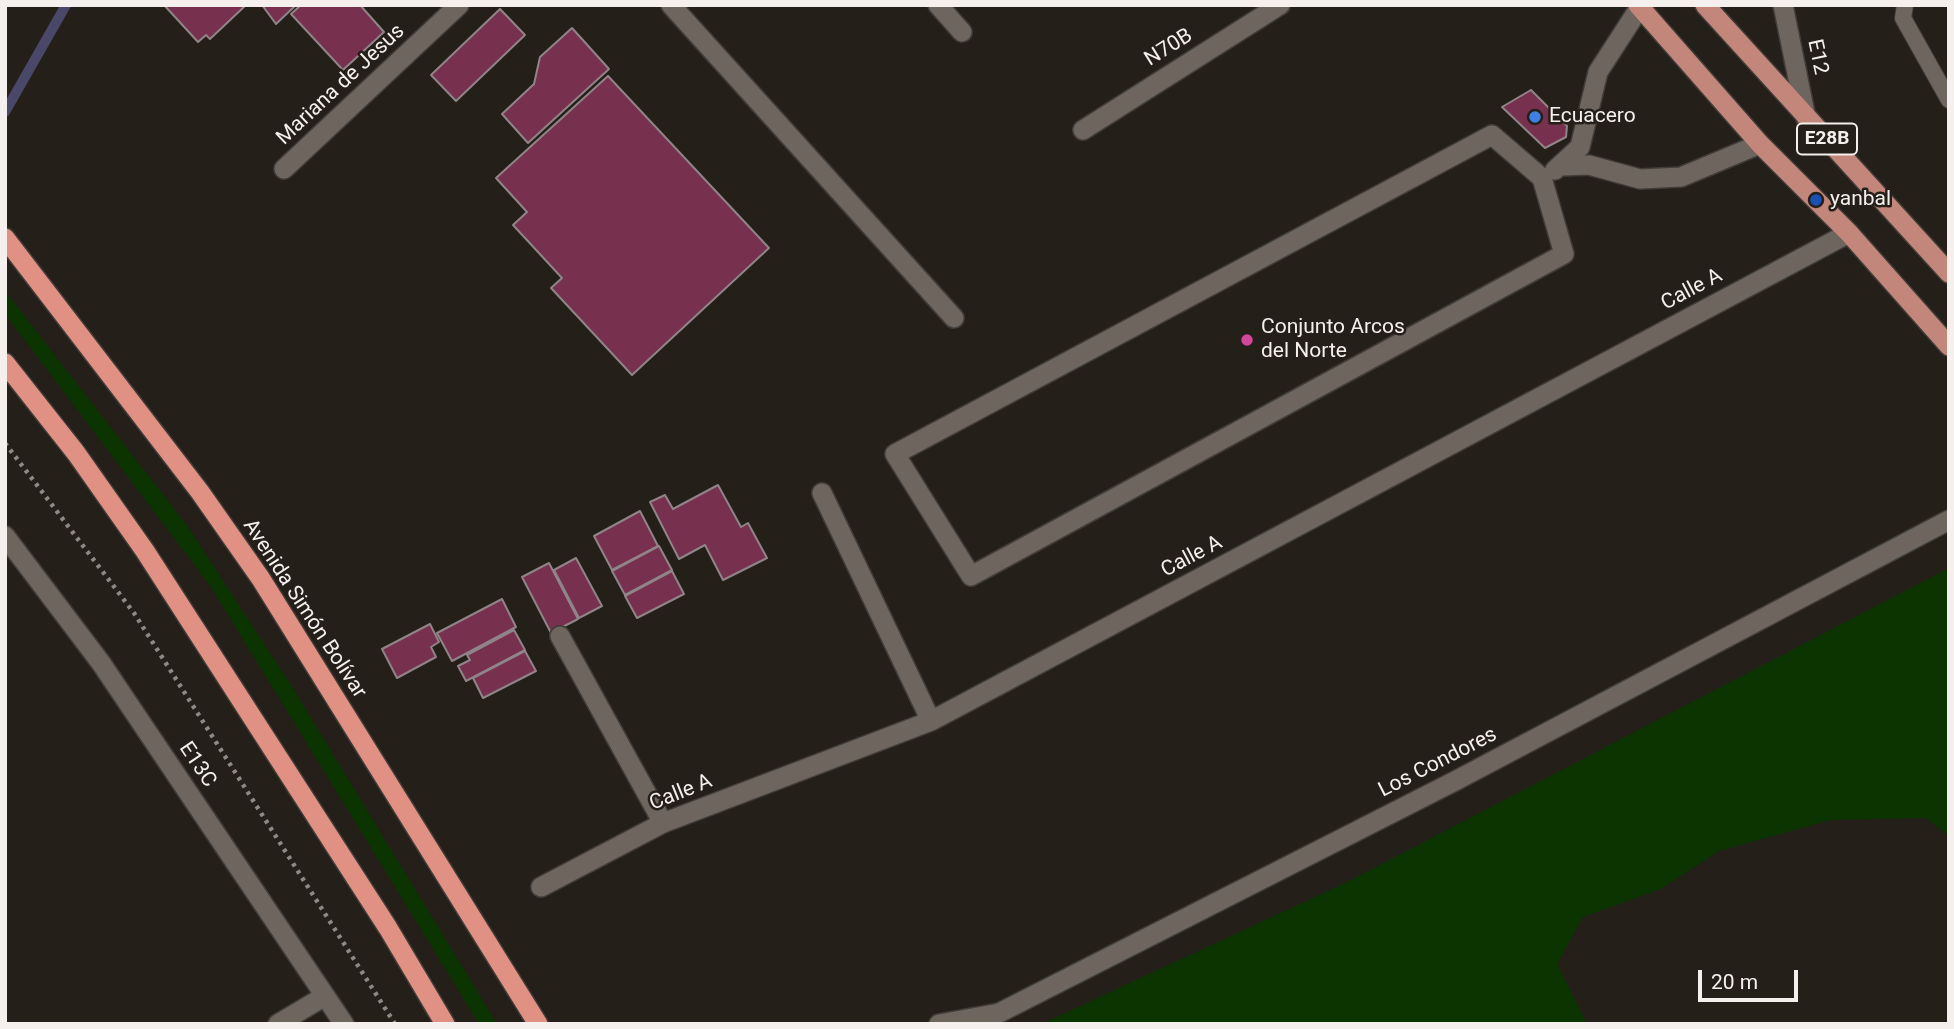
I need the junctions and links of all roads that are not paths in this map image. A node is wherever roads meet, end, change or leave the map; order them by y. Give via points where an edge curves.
1 (459, 5) edge
2 (671, 5) edge
3 (937, 5) edge
4 (1280, 5) edge
5 (1705, 5) edge
6 (1783, 5) edge
7 (1639, 6) edge
8 (1904, 12) edge
9 (962, 32) dead end
10 (1949, 100) edge
11 (1806, 118) junction
12 (1083, 130) dead end
13 (1760, 144) junction
14 (1561, 166) junction
15 (284, 169) dead end
16 (1542, 178) junction
17 (1849, 233) junction
18 (5, 238) edge
19 (1949, 273) edge
20 (954, 318) dead end
21 (1949, 346) edge
22 (5, 363) edge
23 (822, 493) dead end
24 (1949, 520) edge
25 (5, 536) edge
26 (560, 636) dead end
27 (931, 721) junction
28 (663, 823) junction
29 (541, 887) dead end
30 (325, 996) junction
31 (1001, 1019) edge
32 (278, 1024) edge
33 (344, 1024) edge
34 (445, 1024) edge
35 (538, 1024) edge
36 (939, 1024) edge

1 - 15 street, Mariana de Jesus
2 - 20 street
3 - 9 street
4 - 12 street, N70B
5 - 11 main road, E28B
6 - 11 street, E12
7 - 13 main road, E28B
7 - 14 street via 1598,72 1580,147
8 - 10 lane
11 - 19 main road, E28B
13 - 14 street via 1681,177 1640,179 1589,165
13 - 17 main road, E28B
14 - 16 street
16 - 16 street via 1564,254 971,576 895,454 1492,135
17 - 21 main road, E28B
17 - 27 street, Calle A
18 - 35 highway, Avenida Simón Bolívar via 176,459 261,579
22 - 34 highway via 145,551
23 - 27 street
24 - 31 street, Los Condores
25 - 30 street, E13C via 101,663
26 - 28 street
27 - 28 street, Calle A
28 - 29 street, Calle A
30 - 32 street
30 - 33 street, E13C
31 - 36 street, Los Condores

